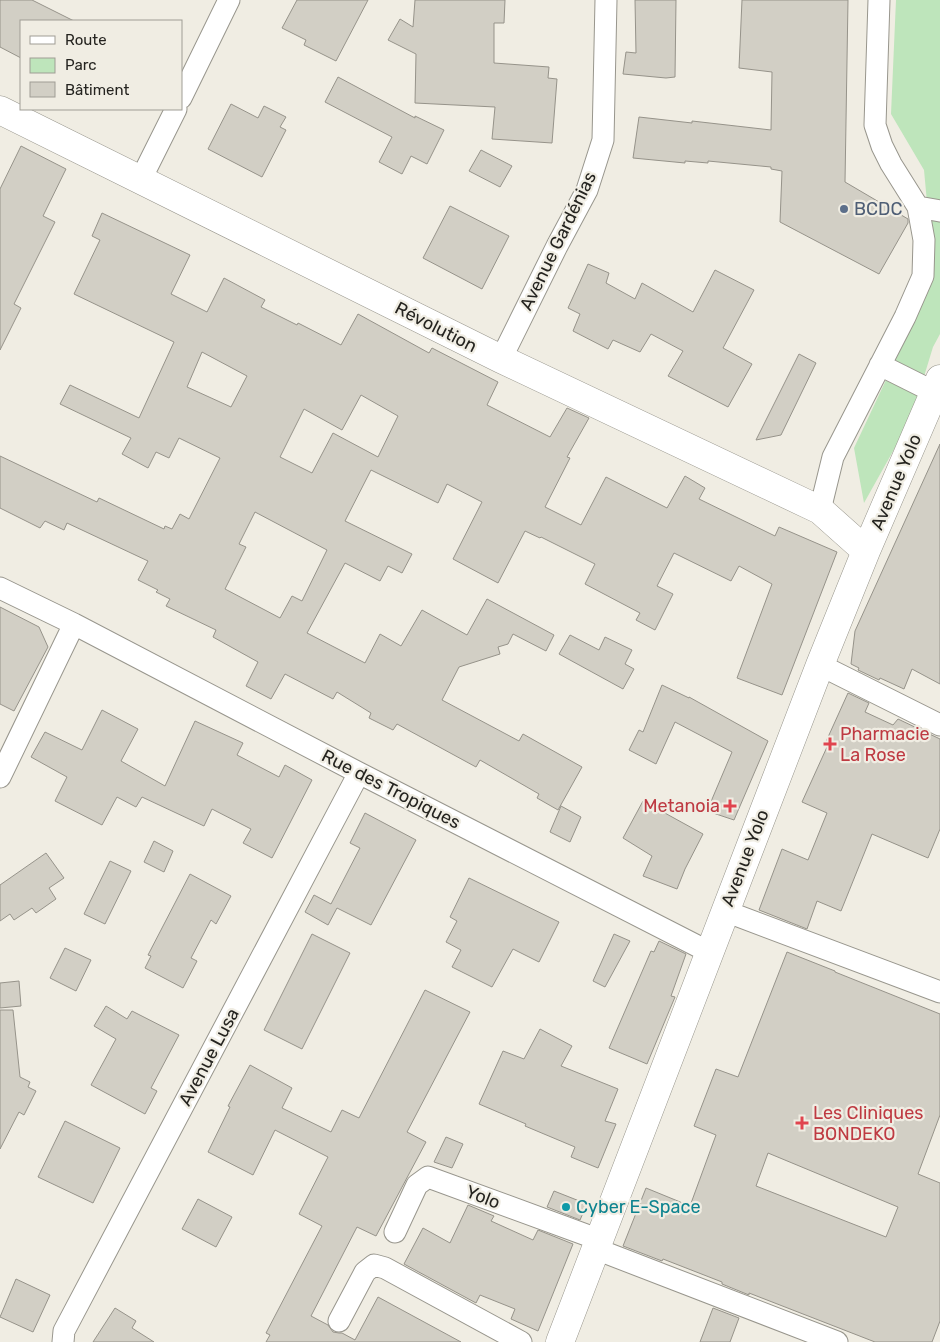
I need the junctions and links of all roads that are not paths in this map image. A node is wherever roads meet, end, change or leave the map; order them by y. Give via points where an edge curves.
1 (229, 0) edge
2 (606, 0) edge
3 (879, 0) edge
4 (182, 96) edge
5 (0, 110) edge
6 (176, 110) edge
7 (141, 180) junction
8 (918, 207) junction
9 (940, 211) edge
10 (501, 359) junction
11 (880, 364) junction
12 (938, 388) edge
13 (820, 510) junction
14 (866, 550) junction
15 (0, 588) edge
16 (74, 624) junction
17 (820, 665) junction
18 (940, 725) edge
19 (359, 773) junction
20 (0, 777) edge
21 (725, 911) junction
22 (710, 952) junction
23 (940, 992) edge
24 (395, 1232) dead end
25 (598, 1245) junction
26 (339, 1321) dead end
27 (63, 1342) edge
28 (521, 1342) edge
29 (560, 1342) edge
30 (838, 1342) edge

1 - 4 street
2 - 10 street, Avenue Gardénias via 603,140 587,190
3 - 8 street via 875,124 891,164
5 - 7 street, Révolution
6 - 7 street
7 - 10 street, Révolution
8 - 9 street
8 - 11 street via 924,240 923,276
10 - 13 street, Révolution
11 - 12 street
11 - 13 street via 833,457
12 - 14 street, Avenue Yolo
13 - 14 street, Révolution
14 - 17 street, Avenue Yolo
15 - 16 street, Rue des Tropiques
16 - 19 street, Rue des Tropiques
16 - 20 street
17 - 18 street
17 - 21 street, Avenue Yolo
19 - 22 street, Rue des Tropiques
19 - 27 street, Avenue Lusa via 64,1331
21 - 22 street, Avenue Yolo
21 - 23 street
22 - 25 street, Avenue Yolo
24 - 25 street, Yolo via 417,1186 428,1177
25 - 29 street, Avenue Yolo
25 - 30 street
26 - 28 street via 365,1272 374,1265

